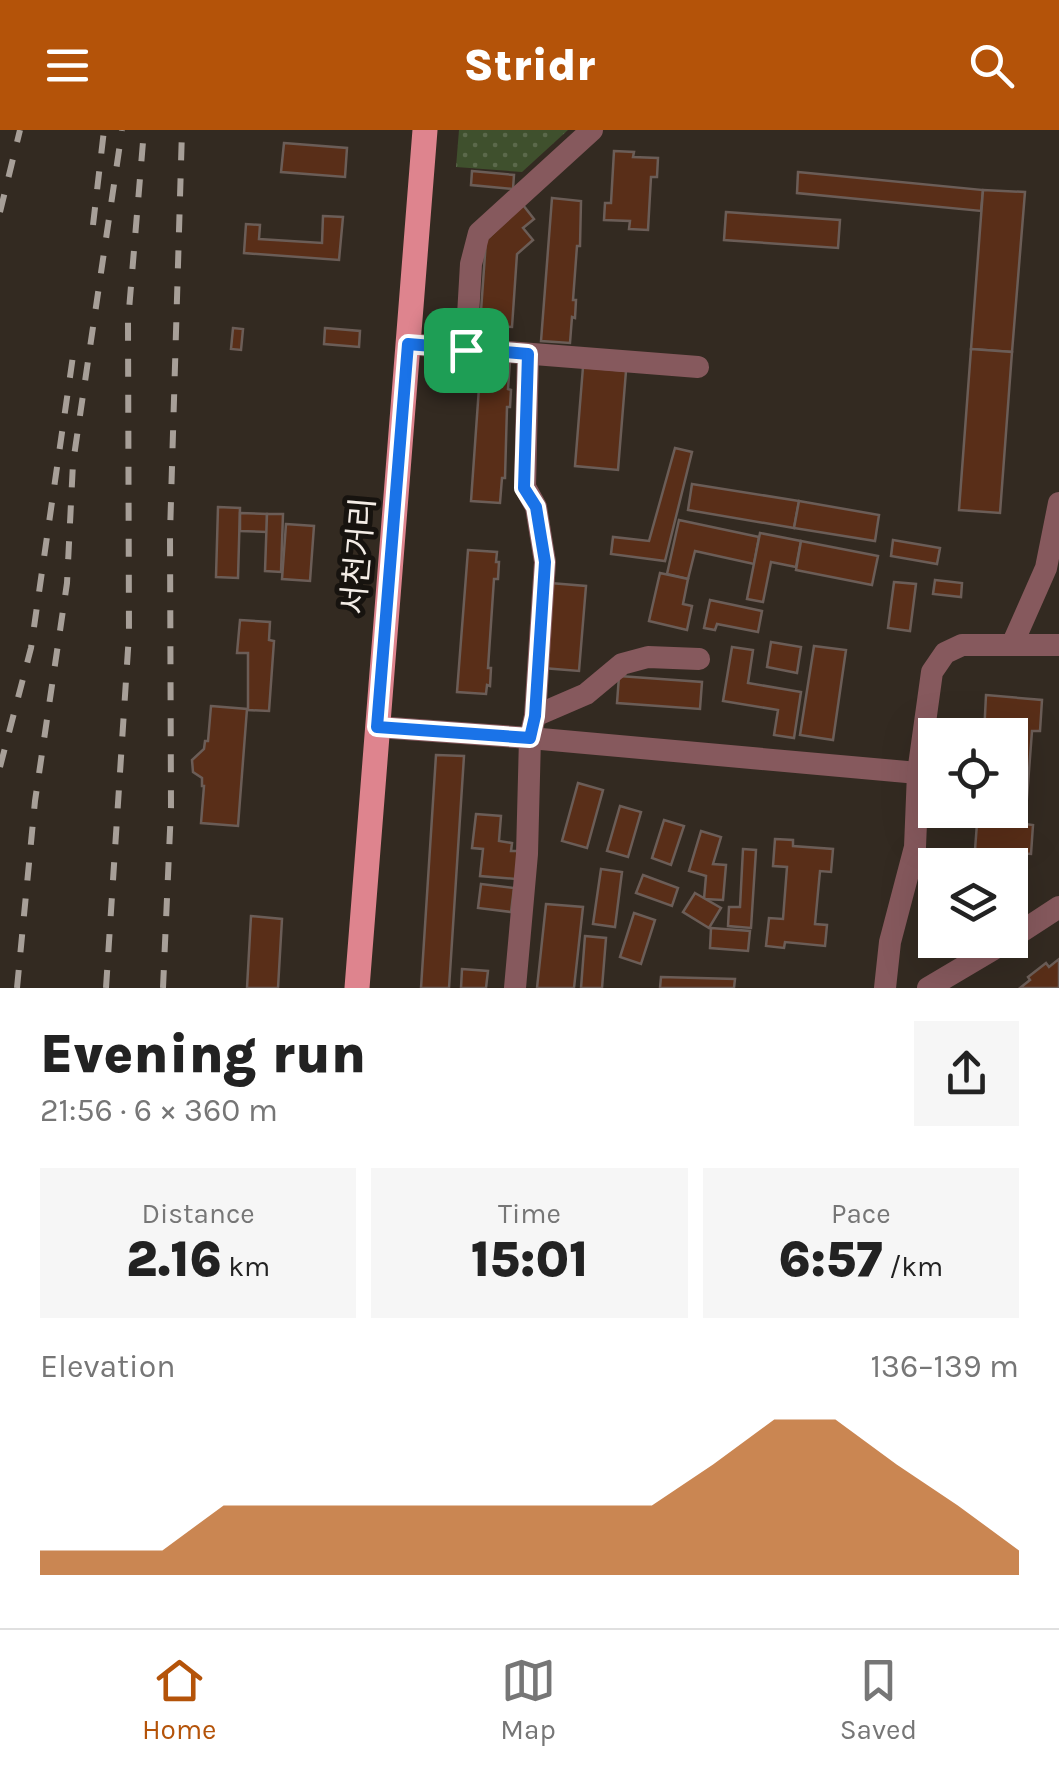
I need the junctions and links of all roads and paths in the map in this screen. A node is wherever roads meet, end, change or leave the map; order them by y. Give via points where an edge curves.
1 (425, 130) edge
2 (592, 130) edge
3 (408, 344) junction
4 (466, 350) junction
5 (528, 354) junction
6 (698, 366) dead end
7 (1059, 502) edge
8 (1012, 645) junction
9 (1059, 646) edge
10 (699, 659) dead end
11 (926, 718) edge
12 (377, 727) junction
13 (533, 727) junction
14 (918, 773) joint
15 (1059, 907) edge
16 (1028, 928) edge
17 (979, 958) edge
18 (357, 988) edge
19 (515, 988) edge
20 (885, 988) edge
21 (928, 988) edge

1 - 3 main road, 서천거리
2 - 4 street via 479,233
3 - 4 street
3 - 12 main road, 서천거리
4 - 5 street
5 - 6 street
5 - 13 street via 524,488 536,507 545,562
7 - 8 street via 1046,568
8 - 9 street
8 - 11 street via 962,645 946,653 932,672
10 - 13 street via 648,657 622,664
12 - 13 street
12 - 18 main road, 서천거리
13 - 14 street
13 - 19 street
14 - 20 street via 915,847
15 - 16 street
17 - 21 street

